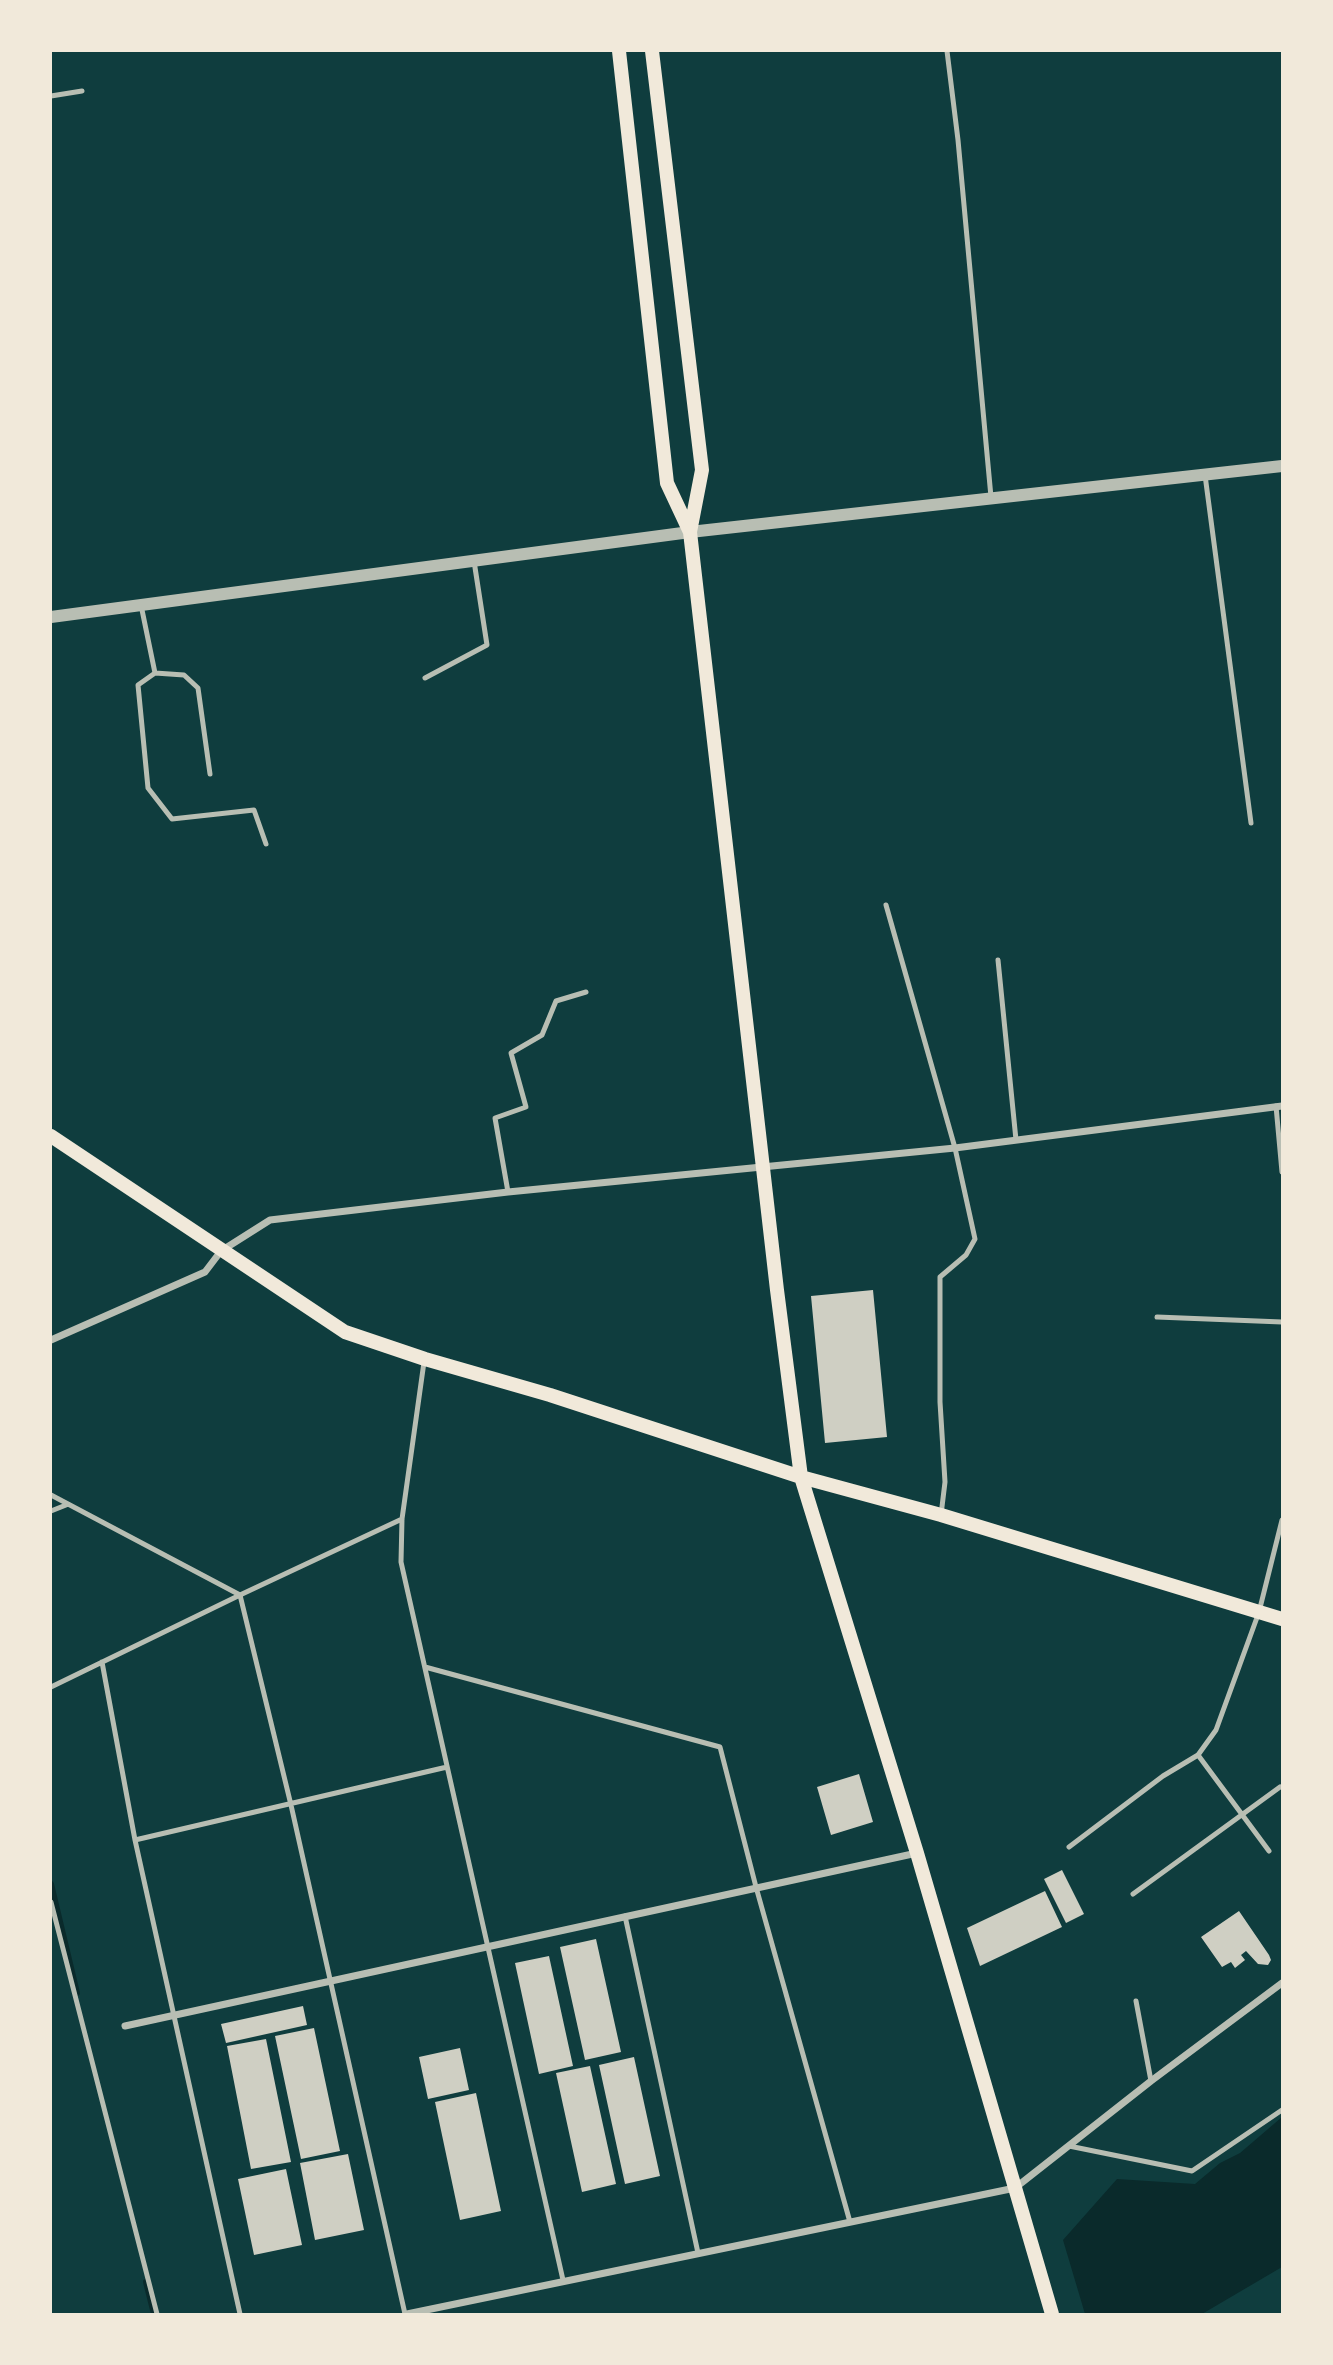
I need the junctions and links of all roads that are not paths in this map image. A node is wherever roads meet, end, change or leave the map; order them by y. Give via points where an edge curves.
1 (620, 51) edge
2 (652, 51) edge
3 (947, 51) edge
4 (82, 91) dead end
5 (51, 96) edge
6 (1282, 466) edge
7 (1205, 475) junction
8 (991, 500) junction
9 (690, 532) junction
10 (474, 561) junction
11 (141, 605) junction
12 (51, 617) edge
13 (155, 673) junction
14 (425, 678) dead end
15 (210, 774) dead end
16 (1251, 823) dead end
17 (266, 844) dead end
18 (886, 905) dead end
19 (998, 960) dead end
20 (586, 992) dead end
21 (1279, 1106) edge
22 (51, 1136) edge
23 (1016, 1140) junction
24 (955, 1148) junction
25 (763, 1167) junction
26 (1282, 1172) edge
27 (508, 1192) junction
28 (220, 1251) junction
29 (1157, 1317) dead end
30 (1282, 1322) edge
31 (51, 1340) edge
32 (425, 1359) junction
33 (801, 1477) junction
34 (51, 1495) edge
35 (66, 1505) junction
36 (51, 1511) edge
37 (941, 1515) junction
38 (402, 1519) junction
39 (1282, 1520) edge
40 (240, 1595) junction
41 (1259, 1612) junction
42 (1282, 1619) edge
43 (102, 1662) junction
44 (425, 1667) junction
45 (51, 1687) edge
46 (1198, 1755) junction
47 (447, 1766) junction
48 (1280, 1787) dead end
49 (291, 1805) junction
50 (1241, 1815) junction
51 (135, 1840) junction
52 (1069, 1847) dead end
53 (1269, 1851) dead end
54 (917, 1853) junction
55 (756, 1888) junction
56 (1133, 1894) dead end
57 (51, 1902) edge
58 (625, 1916) junction
59 (487, 1945) junction
60 (331, 1980) junction
61 (1282, 1983) edge
62 (1136, 2001) dead end
63 (175, 2015) junction
64 (125, 2026) dead end
65 (1151, 2081) junction
66 (1282, 2110) edge
67 (1069, 2146) junction
68 (1015, 2188) junction
69 (850, 2222) junction
70 (698, 2253) junction
71 (563, 2280) junction
72 (157, 2314) edge
73 (240, 2314) edge
74 (406, 2314) edge
75 (1052, 2314) edge

1 - 9 main road via 667,483
2 - 9 main road via 702,470
3 - 8 lane
4 - 5 lane
6 - 7 street
7 - 8 street
7 - 16 lane
8 - 9 street
9 - 10 street
9 - 25 main road
10 - 11 street
10 - 14 lane via 487,645
11 - 12 street
11 - 13 lane
13 - 15 lane via 184,676 198,688
13 - 17 lane via 138,685 148,788 172,819 254,810
18 - 24 lane
19 - 23 lane
20 - 27 lane via 555,1001 542,1035 511,1053 526,1107 495,1118
21 - 23 street
21 - 26 lane
22 - 28 main road
23 - 24 street
24 - 25 street
24 - 37 lane via 975,1238 965,1255 940,1276 945,1482
25 - 27 street
25 - 33 main road
27 - 28 street via 270,1220
28 - 31 street via 205,1272
28 - 32 main road via 345,1332
29 - 30 lane
32 - 33 main road
32 - 38 lane
33 - 37 main road
33 - 54 main road
34 - 35 lane
35 - 36 lane
35 - 40 lane
37 - 41 main road
38 - 40 lane
38 - 44 lane via 401,1562
39 - 41 lane
40 - 43 lane
40 - 49 lane
41 - 42 main road
41 - 46 lane via 1216,1730
43 - 45 lane
43 - 51 lane
44 - 47 lane
44 - 55 lane via 720,1747
46 - 50 lane
46 - 52 lane
47 - 49 lane
47 - 59 lane
48 - 50 lane
49 - 51 lane
49 - 60 lane
50 - 53 lane
50 - 56 lane
51 - 63 lane
54 - 55 street
54 - 68 main road
55 - 58 street
55 - 69 lane
57 - 72 lane
58 - 59 street
58 - 70 lane
59 - 60 street
59 - 71 lane
60 - 63 street
60 - 74 lane
61 - 65 street
62 - 65 lane
63 - 64 street
63 - 73 lane
65 - 67 street
66 - 67 lane via 1192,2171
67 - 68 street
68 - 69 street
68 - 75 main road
69 - 70 street
70 - 71 street
71 - 74 street

